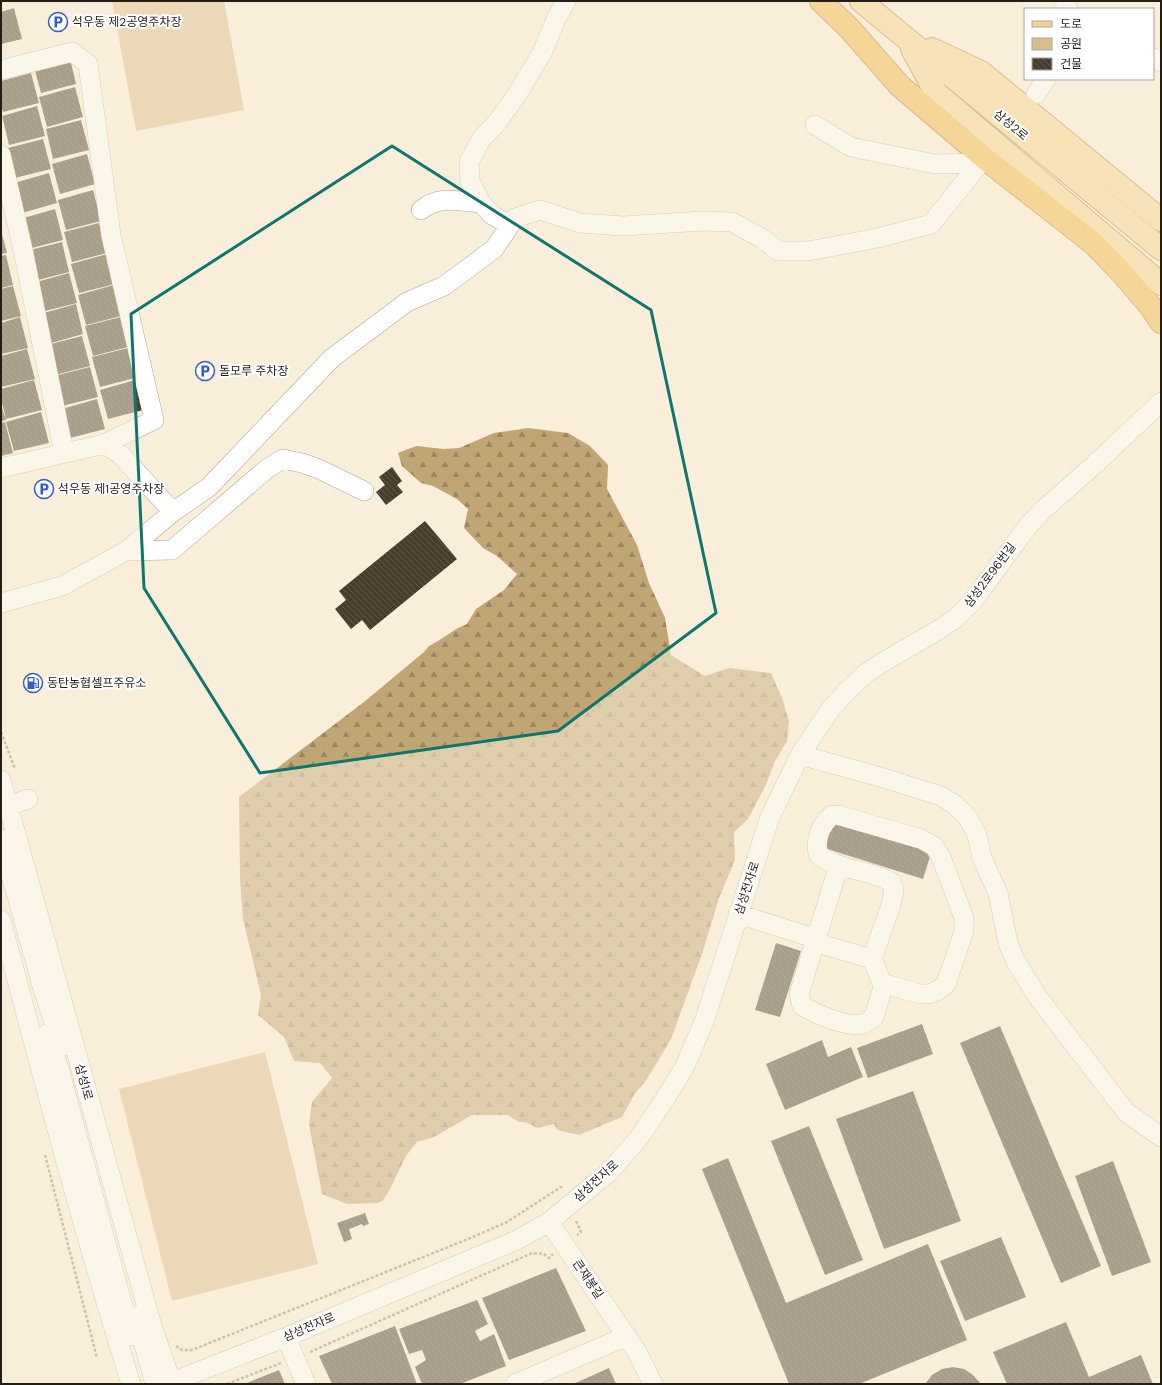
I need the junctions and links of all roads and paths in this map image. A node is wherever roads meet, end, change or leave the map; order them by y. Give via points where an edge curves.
1 (566, 1) edge
2 (821, 1) edge
3 (861, 1) edge
4 (905, 37) junction
5 (1, 70) edge
6 (815, 125) dead end
7 (1, 155) edge
8 (481, 203) junction
9 (421, 210) dead end
10 (1161, 220) edge
11 (510, 225) junction
12 (1161, 249) edge
13 (1161, 284) edge
14 (1161, 322) edge
15 (1161, 402) edge
16 (104, 444) junction
17 (64, 453) junction
18 (1, 468) edge
19 (364, 491) dead end
20 (173, 512) junction
21 (126, 551) junction
22 (1, 604) edge
23 (813, 737) joint
24 (800, 755) junction
25 (1, 780) edge
26 (28, 799) dead end
27 (8, 806) junction
28 (1, 839) edge
29 (839, 865) junction
30 (1, 879) edge
31 (738, 914) junction
32 (1, 920) edge
33 (817, 939) junction
34 (872, 959) junction
35 (884, 984) junction
36 (1161, 1136) edge
37 (44, 1149) dead end
38 (561, 1187) dead end
39 (549, 1222) junction
40 (549, 1258) dead end
41 (627, 1336) junction
42 (286, 1337) junction
43 (192, 1350) dead end
44 (96, 1358) dead end
45 (295, 1358) junction
46 (131, 1384) edge
47 (145, 1384) edge
48 (166, 1384) edge
49 (227, 1384) edge
50 (306, 1384) edge
51 (518, 1384) edge
52 (653, 1384) edge

1 - 8 street via 542,54 496,124 482,138 470,162 470,181
2 - 14 highway via 849,28 900,86 988,161 1093,243 1122,273
3 - 4 main road, 삼성2로
4 - 10 main road via 981,72
4 - 12 main road, 삼성2로
4 - 13 main road via 936,93
5 - 16 street via 72,52 88,64 111,235 154,420
6 - 11 street via 852,147 935,164 980,164 931,224 878,238 808,251 778,251 763,238 732,222 703,221 623,226 580,223 540,210 515,218
7 - 17 street
8 - 9 street via 445,199 427,205
8 - 11 street via 492,215
11 - 20 street via 494,249 444,286 407,302 332,358 209,487
15 - 23 street, 삼성2로96번길 via 1043,510 1028,526 972,602 956,618 865,674 830,710
16 - 17 street
16 - 20 street via 120,454
17 - 18 street
19 - 21 street via 319,469 283,459 268,468 172,550
20 - 21 street
21 - 22 street via 62,586
23 - 24 street, 삼성전자로
24 - 31 street, 삼성전자로 via 770,817
24 - 36 street via 941,796 968,818 978,836 982,858 998,893 1008,943 1015,960 1037,996 1126,1112
25 - 27 street, 삼성1로
26 - 27 street
27 - 48 street, 삼성1로
28 - 48 street via 43,989
29 - 33 street
29 - 34 street via 882,877 891,882 894,890
29 - 35 street via 827,861 818,854 816,845 825,820 832,815 921,839 934,846 941,857 964,918 964,931 946,984 928,994
30 - 47 street via 30,984 60,1072
31 - 33 street
31 - 39 street, 삼성전자로 via 705,1019 685,1066 665,1099 639,1138 609,1172
32 - 46 street via 48,1099
33 - 34 street via 824,945
33 - 35 street via 799,994 802,1006 832,1020 863,1024 874,1017
34 - 35 street
37 - 44 path
38 - 43 path via 507,1222 474,1237
39 - 41 street, 큰재봉길
39 - 42 street, 삼성전자로 via 517,1240
40 - 45 path via 544,1254 532,1253
41 - 51 street
41 - 52 street, 큰재봉길
42 - 45 street
42 - 48 street, 삼성전자로
45 - 49 path
45 - 50 street

